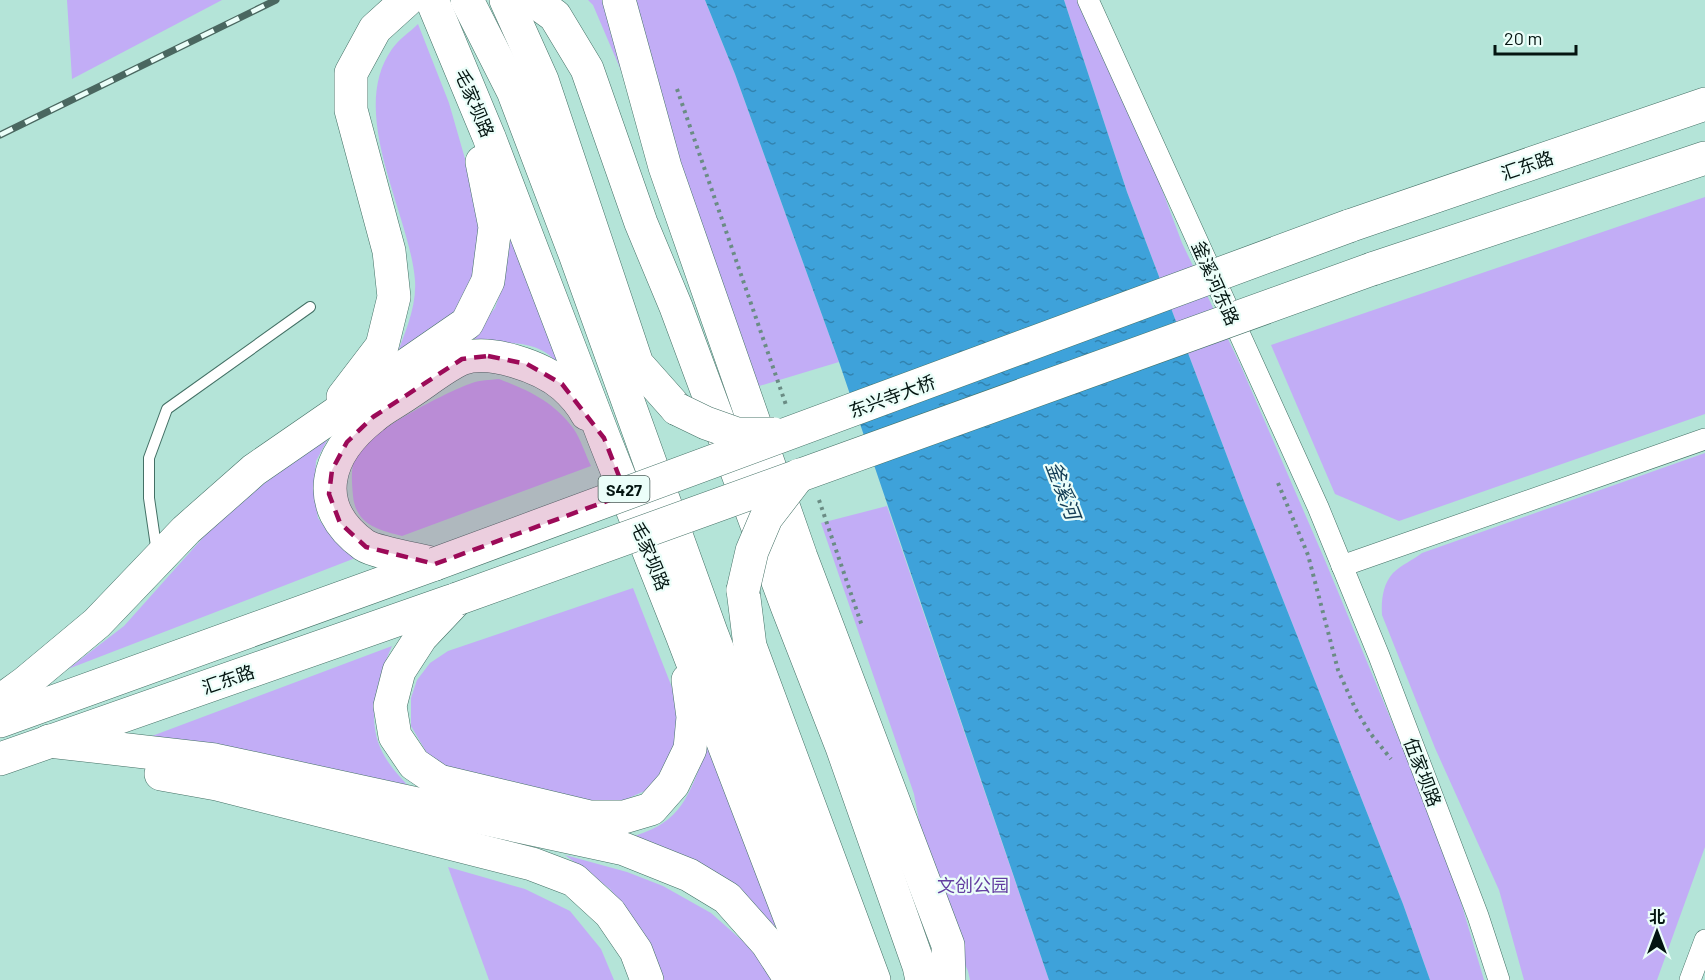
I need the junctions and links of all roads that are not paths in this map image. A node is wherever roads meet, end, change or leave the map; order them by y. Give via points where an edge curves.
1 (407, 0) edge
2 (431, 0) edge
3 (466, 0) edge
4 (506, 0) edge
5 (619, 0) edge
6 (1088, 0) edge
7 (544, 8) edge
8 (1705, 104) edge
9 (1705, 158) edge
10 (1349, 226) joint
11 (310, 307) dead end
12 (323, 422) junction
13 (788, 434) junction
14 (604, 438) junction
15 (1705, 439) edge
16 (799, 475) junction
17 (158, 559) junction
18 (435, 564) junction
19 (1342, 566) junction
20 (457, 599) junction
21 (682, 635) junction
22 (0, 700) edge
23 (0, 721) edge
24 (24, 750) edge
25 (1705, 940) edge
26 (647, 980) edge
27 (791, 980) edge
28 (814, 980) edge
29 (844, 980) edge
30 (874, 980) edge
31 (922, 980) edge
32 (949, 980) edge
33 (1499, 980) edge
34 (1690, 980) edge

1 - 12 main road via 375,29 351,73 351,110 389,251 394,297 382,346
2 - 12 main road via 480,154 495,227 488,281 467,323
2 - 14 main road, 毛家坝路 / S427 via 489,137
3 - 29 main road, S427 via 518,102 711,632
4 - 13 main road, bridge via 542,80 637,364 677,409 706,423 736,434
5 - 32 main road via 665,167 801,557 948,945
6 - 19 street, 釜溪河东路
7 - 31 main road via 587,69 641,223 843,747
8 - 10 main road, 汇东路
9 - 16 main road, bridge via 1372,269
10 - 13 main road, 东兴寺大桥, bridge
11 - 17 lane via 167,409 149,458 149,498
12 - 17 main road via 254,470
13 - 18 main road, 东兴寺大桥, bridge
14 - 18 main road via 580,402 562,384 527,364 488,356 462,359 373,417 347,442 332,470 329,494 340,523 366,547
14 - 21 main road, 毛家坝路 / S427
15 - 19 street
16 - 20 main road, bridge
16 - 30 main road, bridge via 766,518 752,551 743,590 750,646
17 - 22 main road via 97,622 33,669
18 - 23 main road, 汇东路
19 - 33 street, 伍家坝路 via 1478,916
20 - 21 main road via 421,637 399,671 390,706 395,736 414,764 439,781 590,817 624,817 651,809 673,784 690,749 693,717
20 - 24 main road, 汇东路
21 - 28 main road, 毛家坝路 / S427
24 - 26 main road via 217,784 532,864 574,880 610,914 636,951
24 - 27 main road via 215,760 624,849 689,875 727,898 767,943
25 - 34 street

